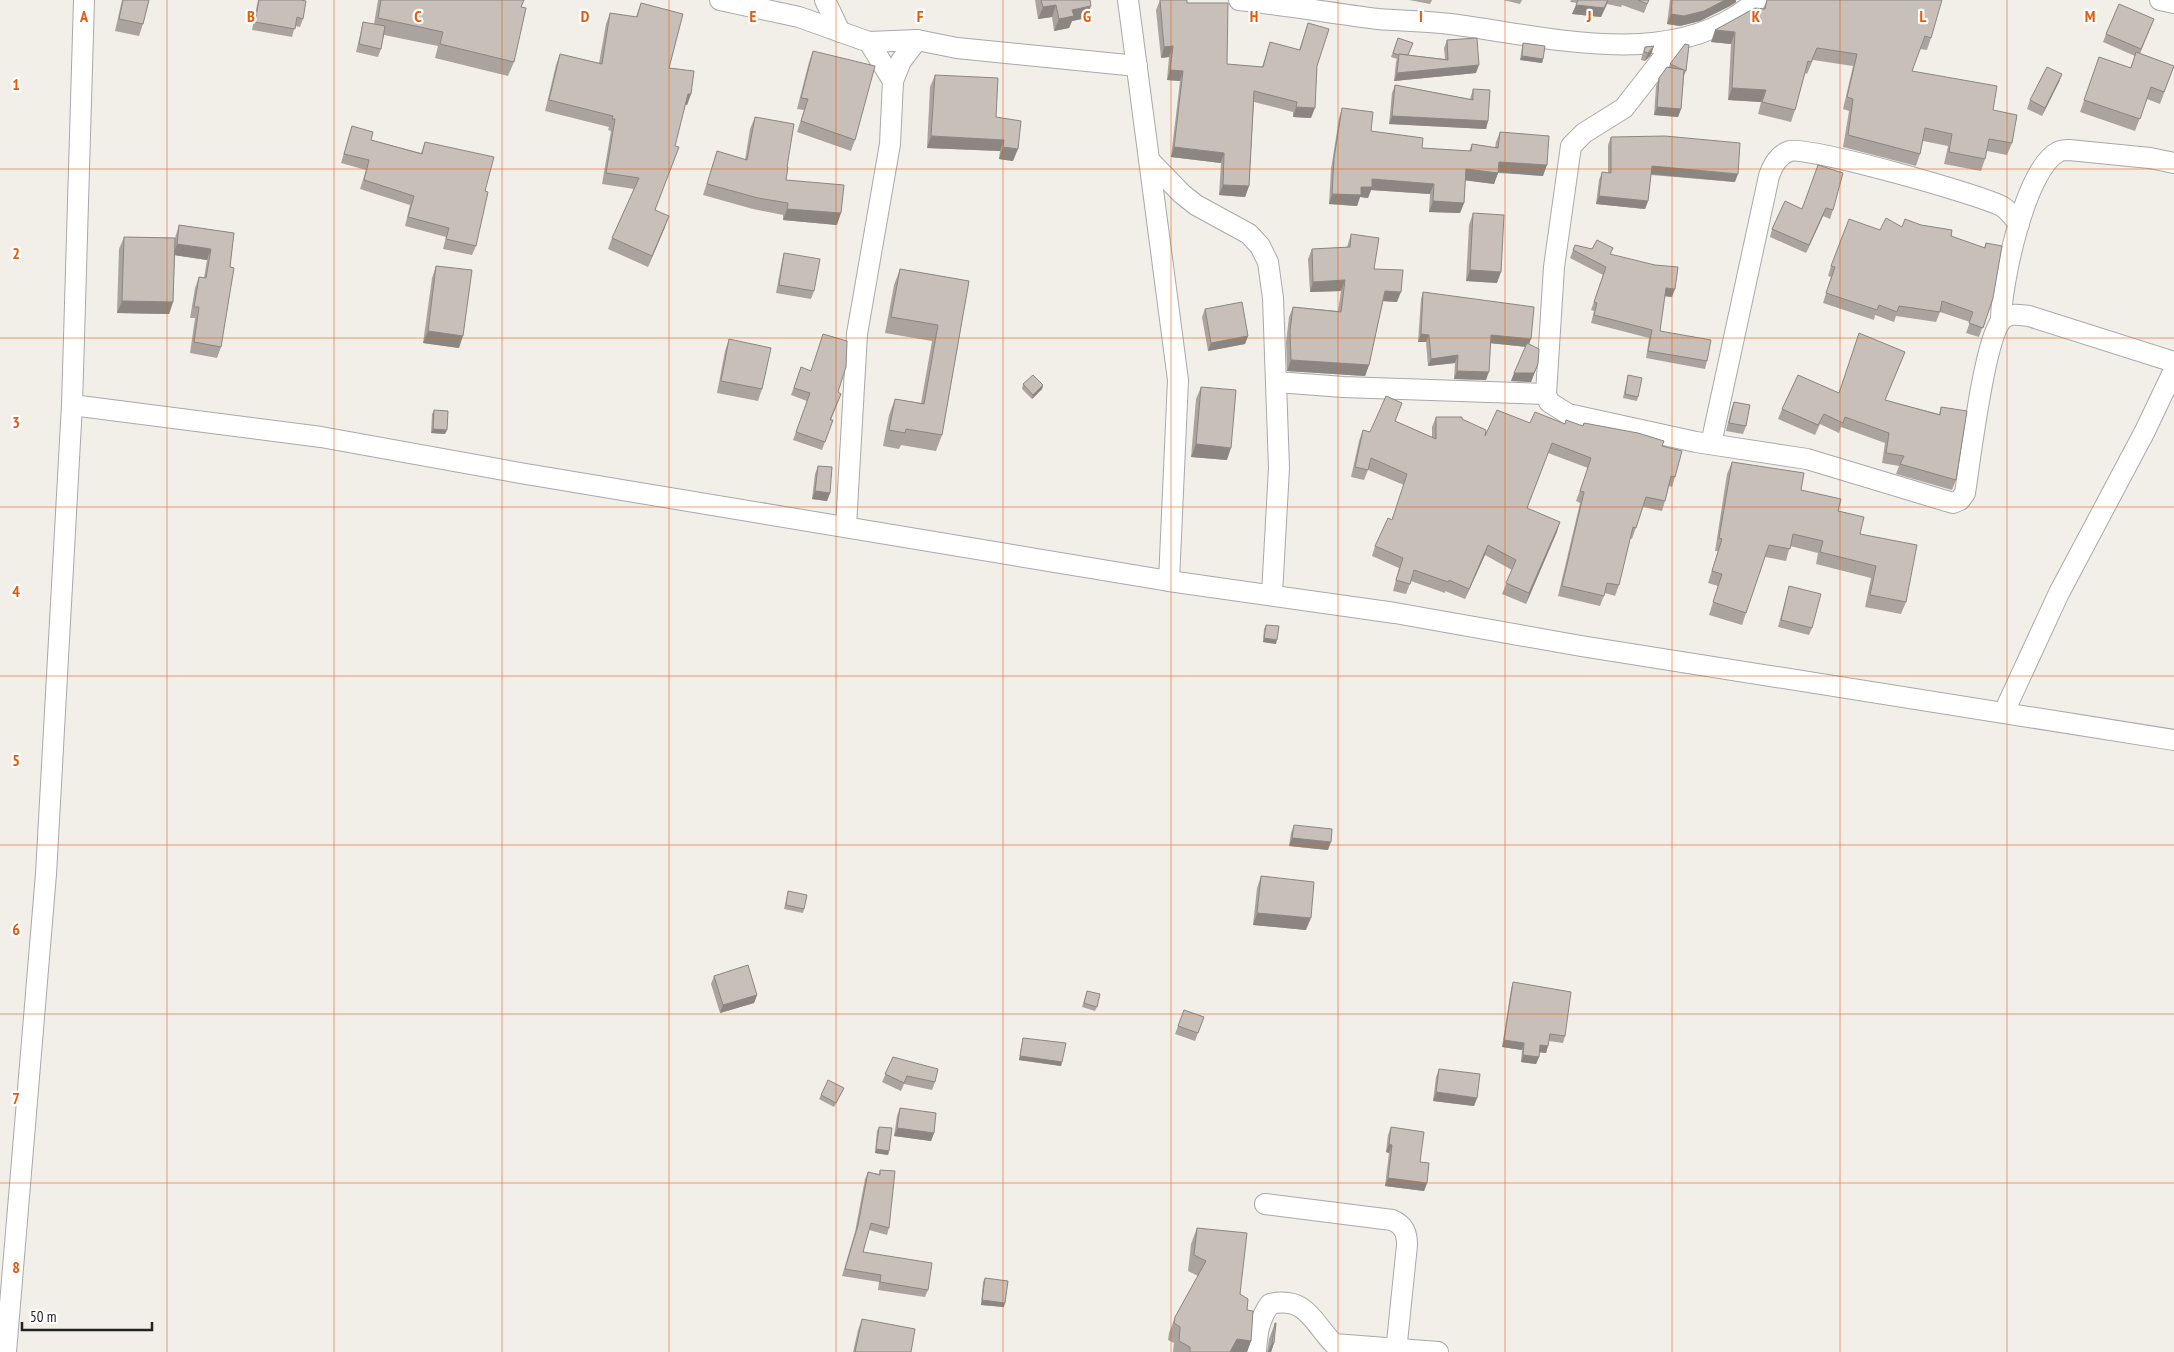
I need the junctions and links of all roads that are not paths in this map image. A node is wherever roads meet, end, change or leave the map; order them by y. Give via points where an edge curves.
1 (84, 0) edge
2 (720, 0) edge
3 (819, 0) edge
4 (825, 0) edge
5 (1128, 0) edge
6 (1239, 0) edge
7 (1757, 0) edge
8 (2160, 0) edge
9 (2174, 4) edge
10 (777, 6) edge
11 (800, 17) junction
12 (840, 32) junction
13 (917, 40) junction
14 (1677, 40) junction
15 (869, 42) junction
16 (1639, 43) junction
17 (1657, 65) junction
18 (1137, 66) junction
19 (893, 81) junction
20 (1149, 160) junction
21 (2174, 163) edge
22 (2027, 200) junction
23 (2003, 207) junction
24 (2019, 224) junction
25 (2001, 320) junction
26 (2174, 362) edge
27 (2174, 370) edge
28 (1277, 382) junction
29 (1546, 394) junction
30 (72, 405) junction
31 (1711, 444) junction
32 (846, 526) junction
33 (1168, 580) junction
34 (1272, 594) junction
35 (2004, 712) junction
36 (2174, 740) edge
37 (1265, 1204) dead end
38 (1396, 1350) edge
39 (6, 1352) edge
40 (1256, 1352) edge
41 (1438, 1352) edge

1 - 30 street
2 - 10 street
3 - 11 street
4 - 12 street
5 - 18 street
6 - 16 street via 1380,19 1467,26 1566,41
7 - 14 street via 1718,27
8 - 9 street
10 - 11 street
11 - 12 street
12 - 15 street
13 - 15 street
13 - 18 street via 957,48
13 - 19 street via 900,61
14 - 16 street
14 - 17 street
15 - 19 street
16 - 17 street
17 - 29 street via 1624,108 1584,133 1571,146 1554,267
18 - 20 street
19 - 32 street via 890,144 857,334
20 - 28 street via 1196,205 1236,226 1260,246 1268,262 1273,298
20 - 33 street via 1178,380
21 - 22 street via 2105,152 2058,151 2042,168
22 - 23 street
22 - 24 street
23 - 24 street
23 - 31 street via 1941,185 1856,162 1792,150 1781,155 1769,176
24 - 25 street via 2002,294
25 - 26 street via 2009,315 2029,316
25 - 31 street via 1987,364 1965,493 1958,502 1944,501 1807,460
27 - 35 street via 2059,593
28 - 29 street
28 - 34 street via 1279,468
29 - 31 street via 1549,402 1568,414
30 - 32 street via 321,437
30 - 39 street via 46,874
32 - 33 street
33 - 34 street
34 - 35 street
35 - 36 street
37 - 38 street via 1392,1220 1403,1227 1407,1233 1407,1245
38 - 40 street via 1334,1344 1305,1309 1278,1302 1270,1304 1264,1312
38 - 41 street

